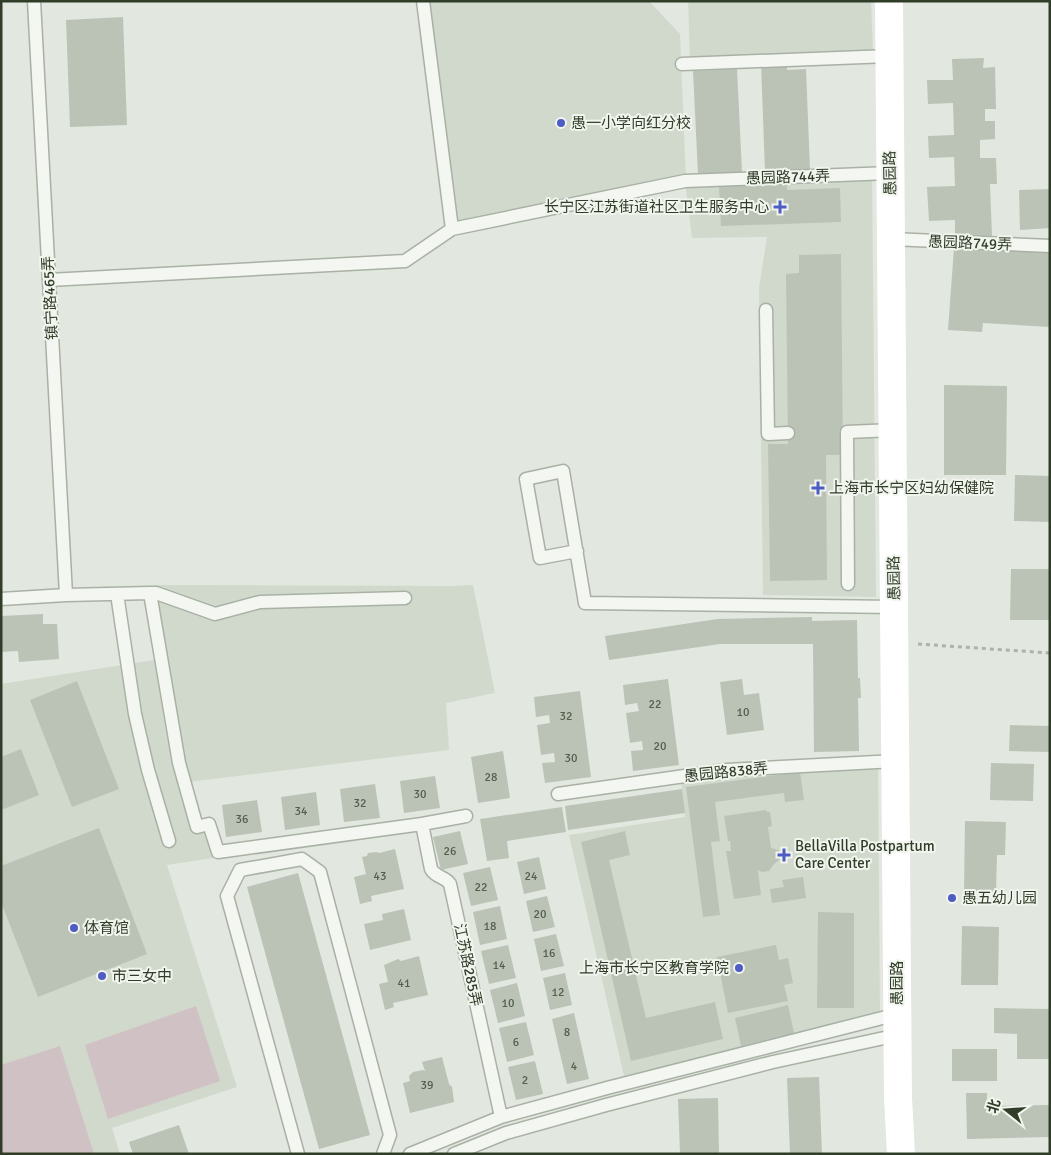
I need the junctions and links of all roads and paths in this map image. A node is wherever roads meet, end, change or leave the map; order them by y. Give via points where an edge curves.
1 (34, 1) edge
2 (422, 1) edge
3 (889, 1) edge
4 (888, 56) junction
5 (682, 64) dead end
6 (890, 173) junction
7 (452, 229) junction
8 (891, 239) junction
9 (1050, 246) edge
10 (49, 280) junction
11 (766, 310) dead end
12 (892, 430) junction
13 (788, 433) dead end
14 (577, 551) junction
15 (848, 584) dead end
16 (150, 593) junction
17 (117, 594) junction
18 (66, 595) junction
19 (405, 598) dead end
20 (1, 599) edge
21 (894, 607) junction
22 (894, 643) junction
23 (1050, 653) edge
24 (895, 761) junction
25 (558, 794) dead end
26 (466, 816) dead end
27 (422, 824) junction
28 (169, 841) dead end
29 (898, 1025) junction
30 (501, 1117) junction
31 (298, 1154) edge
32 (383, 1154) edge
33 (410, 1154) edge
34 (454, 1154) edge
35 (901, 1154) edge

1 - 10 lane, 镇宁路465弄
2 - 7 lane
3 - 4 main road, 愚园路
4 - 5 lane
4 - 6 main road, 愚园路
6 - 7 lane, 愚园路744弄 via 685,181
6 - 8 main road, 愚园路
7 - 10 lane via 405,261
8 - 9 lane, 愚园路749弄
8 - 12 main road, 愚园路
10 - 18 lane, 镇宁路465弄
11 - 13 lane via 768,434
12 - 15 lane via 845,432
12 - 21 main road, 愚园路
14 - 14 lane via 563,471 526,479 540,558
14 - 21 lane via 584,603
16 - 17 lane
16 - 19 lane via 215,614 260,602
16 - 27 lane via 179,763 197,827 209,824 218,852
17 - 18 lane
17 - 28 lane via 135,714
18 - 20 lane
21 - 22 main road, 愚园路
22 - 23 path
22 - 24 main road, 愚园路
24 - 25 lane, 愚园路838弄 via 727,770
24 - 29 main road, 愚园路
26 - 27 lane
27 - 30 lane, 江苏路285弄 via 433,874 450,884
29 - 30 lane via 607,1088
29 - 34 lane via 506,1133
29 - 35 main road, 愚园路
30 - 33 lane
31 - 32 lane via 227,896 240,870 302,859 320,872 390,1135

